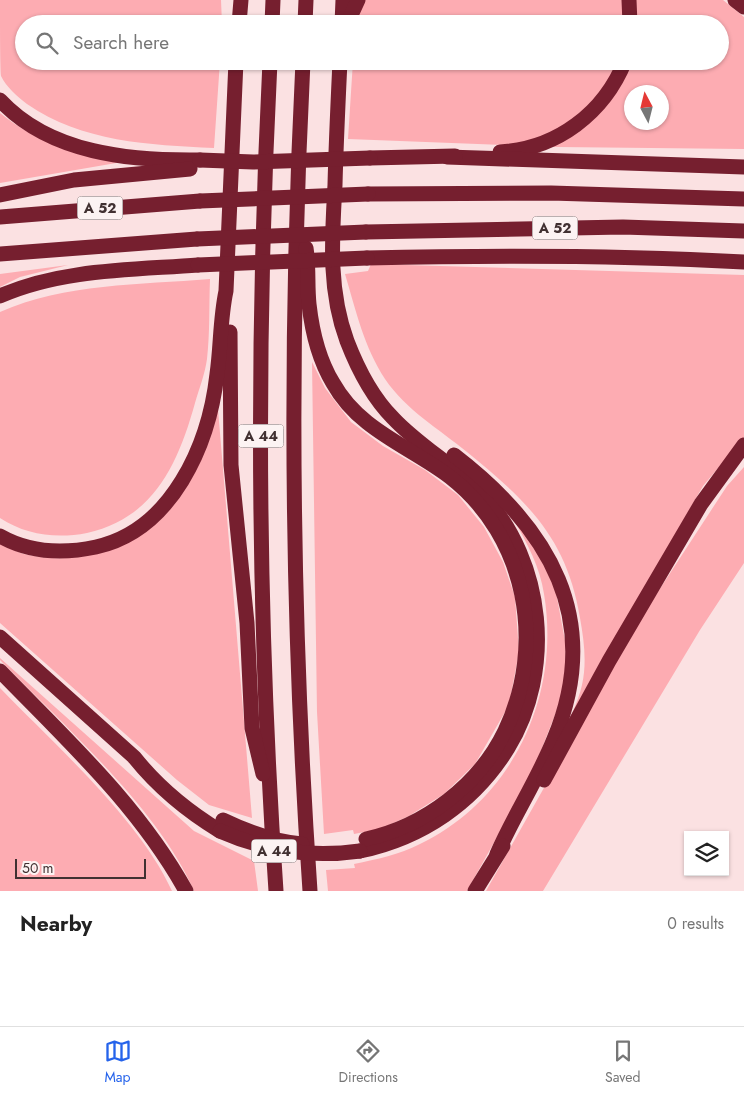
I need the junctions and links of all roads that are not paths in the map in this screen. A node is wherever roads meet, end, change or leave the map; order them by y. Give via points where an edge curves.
1 (232, 0) edge
2 (241, 0) edge
3 (273, 0) edge
4 (306, 0) edge
5 (343, 0) edge
6 (358, 0) edge
7 (629, 0) edge
8 (735, 0) edge
9 (744, 7) edge
10 (231, 15) edge
11 (240, 15) edge
12 (272, 15) edge
13 (305, 15) edge
14 (342, 15) edge
15 (351, 15) edge
16 (630, 15) edge
17 (233, 70) edge
18 (235, 70) edge
19 (270, 70) edge
20 (303, 70) edge
21 (340, 70) edge
22 (621, 70) edge
23 (234, 83) junction
24 (0, 100) edge
25 (447, 157) junction
26 (200, 164) junction
27 (744, 168) edge
28 (0, 195) edge
29 (744, 199) edge
30 (298, 207) junction
31 (0, 217) edge
32 (744, 231) edge
33 (0, 254) edge
34 (744, 262) edge
35 (226, 291) junction
36 (0, 296) edge
37 (368, 381) junction
38 (744, 445) edge
39 (0, 536) edge
40 (0, 637) edge
41 (0, 671) edge
42 (271, 810) junction
43 (359, 846) junction
44 (497, 854) junction
45 (186, 891) edge
46 (276, 891) edge
47 (310, 891) edge
48 (475, 891) edge

1 - 10 highway
2 - 11 highway
3 - 12 highway
4 - 13 highway
5 - 14 highway
6 - 15 highway
7 - 16 highway
8 - 9 highway
17 - 23 highway
18 - 23 highway
19 - 42 highway, A 44 via 260,407
20 - 30 highway, A 44
21 - 37 highway via 333,228 334,290 346,339
22 - 25 highway via 598,105 581,123 560,136 515,151
23 - 35 highway
24 - 26 highway via 44,134 73,145 137,158
25 - 26 highway, bridge
25 - 27 highway
26 - 28 highway via 74,180
29 - 31 highway, A 52, bridge via 551,193 368,194 200,201
30 - 43 highway via 309,268 312,322 322,361 333,383 359,417 450,478 476,503 509,557 522,596 527,630 526,663 518,700 503,736 477,774 418,820
30 - 47 highway, A 44 via 294,342 295,558
32 - 33 highway, A 52, bridge via 623,227 366,232 197,239
34 - 36 highway, bridge via 475,256 198,265 71,276
35 - 39 highway via 217,376 209,412 191,464 170,499 140,527 103,546 54,552 29,548
35 - 42 highway via 230,311 231,465 247,622 252,728
37 - 43 highway via 393,418 472,483 497,514 527,573 536,613 538,647 534,682 521,722 486,780 468,798 425,829 382,847
37 - 44 highway via 416,426 496,489 517,511 547,552 563,593 572,641 566,701 554,739
38 - 44 highway via 701,504 609,661 528,809
40 - 43 highway, bridge via 134,757 221,825 292,843
41 - 45 highway via 131,808 172,864
42 - 46 highway, A 44
44 - 48 highway

